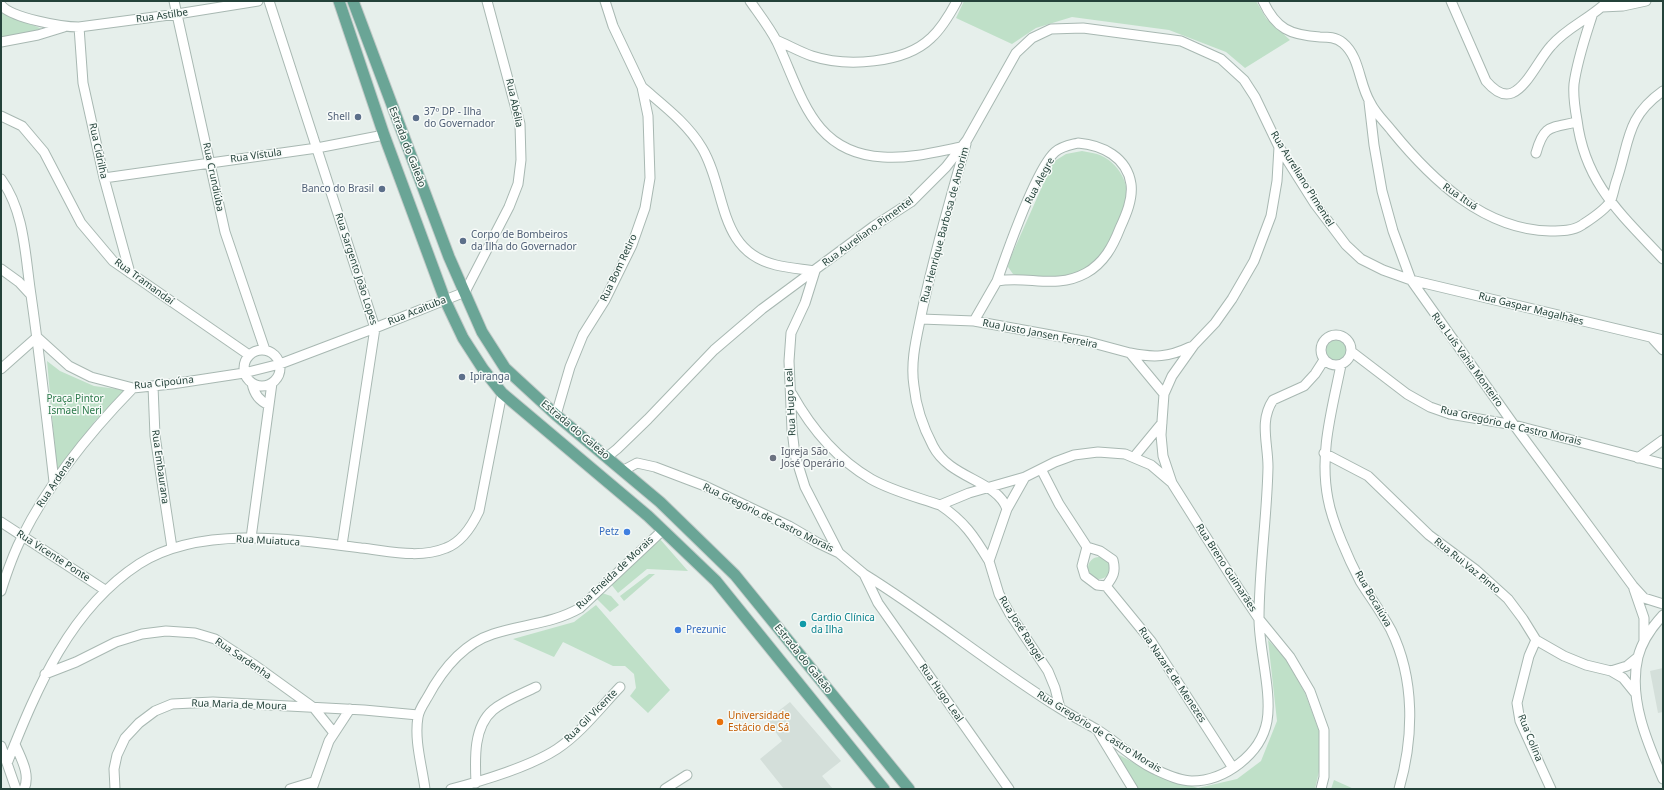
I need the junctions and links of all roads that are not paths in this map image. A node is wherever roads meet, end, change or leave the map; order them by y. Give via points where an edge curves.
1 (174, 1) edge
2 (258, 1) edge
3 (269, 1) edge
4 (339, 1) edge
5 (353, 1) edge
6 (487, 1) edge
7 (605, 1) edge
8 (750, 1) edge
9 (958, 1) edge
10 (1263, 1) edge
11 (1451, 1) edge
12 (1646, 1) edge
13 (1, 4) edge
14 (1605, 4) edge
15 (177, 14) junction
16 (1592, 16) junction
17 (64, 27) junction
18 (79, 27) junction
19 (776, 40) junction
20 (1, 42) edge
21 (642, 87) junction
22 (1663, 91) edge
23 (1370, 102) junction
24 (1, 116) edge
25 (1577, 122) junction
26 (384, 135) junction
27 (964, 143) junction
28 (406, 145) junction
29 (1279, 146) junction
30 (317, 148) junction
31 (1536, 153) dead end
32 (211, 162) junction
33 (104, 178) junction
34 (1, 179) edge
35 (1610, 202) junction
36 (1663, 259) edge
37 (1, 269) edge
38 (815, 271) junction
39 (130, 273) junction
40 (1411, 280) junction
41 (997, 281) junction
42 (465, 292) junction
43 (31, 295) junction
44 (446, 300) junction
45 (921, 319) junction
46 (974, 321) junction
47 (375, 328) junction
48 (37, 337) junction
49 (1652, 338) junction
50 (1663, 340) edge
51 (1194, 345) junction
52 (265, 350) junction
53 (1663, 350) edge
54 (1352, 352) junction
55 (1130, 353) junction
56 (248, 355) junction
57 (1324, 360) junction
58 (280, 364) junction
59 (1341, 365) junction
60 (1, 369) edge
61 (244, 373) junction
62 (252, 383) junction
63 (272, 383) junction
64 (153, 386) junction
65 (133, 388) junction
66 (791, 391) junction
67 (502, 393) junction
68 (1164, 394) junction
69 (269, 405) junction
70 (556, 415) junction
71 (1162, 423) junction
72 (1514, 425) junction
73 (1663, 440) edge
74 (1324, 453) junction
75 (607, 456) junction
76 (1134, 457) junction
77 (1638, 458) junction
78 (1663, 464) edge
79 (1040, 469) junction
80 (624, 470) junction
81 (1026, 477) junction
82 (54, 482) junction
83 (1172, 483) junction
84 (989, 488) junction
85 (940, 505) junction
86 (1007, 509) junction
87 (1, 522) edge
88 (663, 530) junction
89 (829, 531) junction
90 (22, 536) junction
91 (251, 538) junction
92 (818, 543) junction
93 (342, 545) junction
94 (1086, 547) junction
95 (172, 548) junction
96 (839, 553) junction
97 (988, 561) junction
98 (864, 574) junction
99 (735, 575) junction
100 (1106, 586) junction
101 (1633, 586) junction
102 (105, 590) junction
103 (889, 590) junction
104 (1, 591) edge
105 (878, 603) junction
106 (1663, 604) edge
107 (1663, 615) edge
108 (1259, 619) junction
109 (1536, 640) junction
110 (1644, 640) junction
111 (1638, 657) junction
112 (1612, 671) junction
113 (45, 674) junction
114 (536, 686) dead end
115 (620, 687) dead end
116 (1636, 694) junction
117 (314, 708) junction
118 (1060, 708) junction
119 (350, 709) junction
120 (418, 715) junction
121 (1097, 730) junction
122 (334, 733) junction
123 (15, 744) junction
124 (1, 746) edge
125 (8, 761) junction
126 (1233, 768) junction
127 (687, 775) dead end
128 (1663, 779) edge
129 (476, 783) junction
130 (313, 786) edge
131 (16, 789) edge
132 (24, 789) edge
133 (115, 789) edge
134 (290, 789) edge
135 (425, 789) edge
136 (451, 789) edge
137 (665, 789) edge
138 (884, 789) edge
139 (909, 789) edge
140 (1009, 789) edge
141 (1133, 789) edge
142 (1321, 789) edge
143 (1399, 789) edge
144 (1551, 789) edge

1 - 15 street, Rua Crundiúba
2 - 15 street, Rua Astilbe
3 - 30 street, Rua Sargento João Lopes
4 - 26 main road, Estrada do Galeão
5 - 28 main road, Estrada do Galeão
6 - 42 street, Rua Abélia via 520,124 521,160 518,184 509,207
7 - 21 street, Rua Bom Retiro via 613,26
8 - 19 street
9 - 19 street via 930,39 910,52 870,62 833,61 812,56
10 - 23 street, Rua Ituá via 1280,27 1304,36 1334,37 1343,43 1354,57
11 - 16 street via 1486,82 1491,88 1503,94 1511,94 1522,86 1562,34
12 - 14 street via 1624,6
13 - 17 street, Rua Astilbe via 5,10
14 - 16 street
15 - 18 street, Rua Astilbe
15 - 32 street, Rua Crundiúba
16 - 25 street via 1574,84
17 - 18 street, Rua Astilbe
17 - 20 street, Rua Astilbe
18 - 33 street, Rua Cidrilha via 84,83
19 - 27 street via 818,127 840,146 858,153 882,157 910,157
21 - 38 street via 687,126 702,149 715,175 723,210 738,243 753,256 775,265
21 - 70 street, Rua Bom Retiro via 648,116 650,147 650,178 645,208 619,273 583,335 570,367
22 - 35 street, Rua Ituá via 1648,101 1636,116
23 - 35 street, Rua Ituá via 1411,155 1440,183 1470,205 1506,223 1540,231 1566,231 1581,226
23 - 40 street, Rua Luís Vahia Monteiro via 1382,190 1393,231
24 - 39 street, Rua Tramandaí via 22,126 44,152 81,223 113,260
25 - 31 street via 1542,133
25 - 35 street via 1584,155 1596,182
26 - 28 main road
26 - 30 street, Rua Vístula
26 - 44 main road, Estrada do Galeão
27 - 29 street, Rua Aureliano Pimentel via 1016,53 1032,38 1051,29 1083,28 1181,40 1221,58 1244,80
27 - 38 street, Rua Aureliano Pimentel via 946,167 911,202 874,226
27 - 45 street, Rua Henrique Barbosa de Amorim via 931,268
28 - 42 main road, Estrada do Galeão
29 - 40 street, Rua Aureliano Pimentel via 1315,204 1346,245 1362,259
29 - 51 street, Rua Breno Guimarães via 1271,216 1254,261 1215,323
30 - 32 street, Rua Vístula
30 - 47 street, Rua Sargento João Lopes
32 - 33 street, Rua Vístula
32 - 52 street, Rua Crundiúba via 225,232
33 - 39 street, Rua Cidrilha
34 - 43 street via 11,193 18,216
35 - 36 street
37 - 43 street
38 - 66 street, Rua Hugo Leal via 805,303 791,333
38 - 75 street, Rua Aureliano Pimentel via 784,291 714,350 648,420
39 - 56 street, Rua Tramandaí
40 - 49 street, Rua Gaspar Magalhães
40 - 72 street, Rua Luís Vahia Monteiro
41 - 41 street, Rua Alegre via 1012,278 1052,283 1085,273 1105,256 1126,215 1130,196 1131,184 1119,159 1092,144 1078,143 1055,152 1032,192
41 - 46 street, Rua Alegre
42 - 44 street, Rua Acaituba
42 - 70 main road, Estrada do Galeão via 482,332 505,368
43 - 48 street
44 - 47 street, Rua Acaituba
44 - 67 main road, Estrada do Galeão via 463,338
45 - 46 street, Rua Justo Jansen Ferreira
45 - 84 street, Rua Henrique Barbosa de Amorim via 914,344 913,385 920,419 934,448 946,463
46 - 55 street, Rua Justo Jansen Ferreira via 1089,342
47 - 58 street, Rua Acaituba
47 - 93 street, Rua Sargento João Lopes
48 - 60 street
48 - 65 street, Rua Cipoúna via 69,366 84,374
48 - 82 street
49 - 50 street, Rua Gaspar Magalhães
49 - 53 street
51 - 55 street, Rua Breno Guimarães via 1174,354 1145,356
51 - 68 street, Rua Breno Guimarães via 1172,376
52 - 56 street
52 - 58 street via 272,353
54 - 57 street, Rua Gregório de Castro Morais via 1352,346 1344,336 1332,335 1323,342 1321,348
54 - 59 street
54 - 72 street, Rua Gregório de Castro Morais via 1407,394 1430,407 1450,414
55 - 68 street
56 - 61 street
57 - 59 street
57 - 108 street, Rua Gregório de Castro Morais via 1304,386 1273,400 1264,418 1268,473
58 - 61 street, Rua Cipoúna
58 - 63 street via 280,372
59 - 74 street, Rua Bocaiúva
61 - 62 street
61 - 64 street, Rua Cipoúna
62 - 63 street via 259,386
62 - 69 street via 254,392
63 - 69 street
64 - 65 street, Rua Cipoúna
64 - 95 street, Rua Embaurana via 155,436
65 - 82 street, Rua Ardenas via 97,425
66 - 85 street, Rua José Rangel via 803,414 849,464 872,479
66 - 89 street, Rua Hugo Leal via 795,455 805,487
67 - 88 main road, Estrada do Galeão
67 - 93 street, Rua Muiatuca via 479,511 472,527 461,538 446,548 427,553 405,553
68 - 71 street, Rua Breno Guimarães
69 - 91 street
70 - 75 main road, Estrada do Galeão
71 - 76 street
71 - 83 street, Rua Breno Guimarães via 1163,456
72 - 77 street, Rua Gregório de Castro Morais
72 - 101 street, Rua Luís Vahia Monteiro
73 - 77 street
74 - 109 street, Rua Rui Vaz Pinto via 1368,476 1429,536 1476,570 1508,599
74 - 143 street, Rua Bocaiúva via 1328,501 1339,533 1360,580 1399,648 1405,672 1410,711 1410,739
75 - 80 main road, Estrada do Galeão
76 - 79 street via 1098,452 1074,455
76 - 83 street via 1152,465
77 - 78 street, Rua Gregório de Castro Morais
79 - 81 street
79 - 94 street via 1058,504
80 - 92 street, Rua Gregório de Castro Morais via 637,463 675,474 789,526
80 - 99 main road, Estrada do Galeão
81 - 84 street
81 - 86 street
82 - 90 street, Rua Ardenas
83 - 108 street, Rua Breno Guimarães
84 - 85 street
84 - 86 street, Rua Henrique Barbosa de Amorim via 1004,500
85 - 97 street, Rua José Rangel via 955,515 971,532
86 - 97 street
87 - 90 street, Rua Vicente Ponte
88 - 99 main road via 670,525 677,526 713,560
88 - 120 street, Rua Eneida de Morais via 580,608 548,622 493,634 477,641 459,654 443,672
88 - 138 main road, Estrada do Galeão via 716,581
89 - 92 street via 825,540
89 - 96 street, Rua Hugo Leal
90 - 102 street, Rua Vicente Ponte
90 - 104 street, Rua Ardenas
91 - 93 street, Rua Muiatuca
91 - 95 street, Rua Muiatuca via 204,541
92 - 96 street, Rua Gregório de Castro Morais
94 - 100 street, Rua Nazaré de Menezes via 1082,566 1085,576 1097,585
94 - 100 street via 1100,551 1113,560 1114,576
95 - 102 street, Rua Muiatuca via 139,564
96 - 98 street, Rua Gregório de Castro Morais
97 - 118 street, Rua José Rangel via 999,594 1048,671
98 - 103 street, Rua Gregório de Castro Morais
98 - 105 street, Rua Hugo Leal
99 - 139 main road, Estrada do Galeão
100 - 126 street, Rua Nazaré de Menezes via 1151,641
101 - 106 street via 1644,598
101 - 110 street via 1644,618
102 - 113 street, Rua Muiatuca via 68,637
103 - 105 street via 880,596
103 - 118 street, Rua Gregório de Castro Morais
105 - 140 street, Rua Hugo Leal
107 - 110 street
108 - 126 street, Rua Gregório de Castro Morais via 1268,705 1267,722 1259,740 1248,755
108 - 142 street, Rua Breno Guimarães via 1290,657 1310,691 1324,730 1324,777
109 - 112 street, Rua Rui Vaz Pinto via 1586,665
109 - 144 street, Rua Colina via 1529,656 1517,703 1520,721
110 - 111 street
111 - 112 street via 1627,666
111 - 116 street
112 - 116 street, Rua Rui Vaz Pinto via 1623,678
113 - 117 street, Rua Sardenha via 116,642 142,634 166,631 195,633 215,639 234,650
113 - 123 street, Rua Muiatuca
114 - 129 street via 502,704 485,718 476,747
115 - 129 street, Rua Gil Vicente via 573,736 556,749 542,758
116 - 128 street via 1646,735
117 - 119 street, Rua Maria de Moura
117 - 122 street, Rua Sardenha
117 - 133 street, Rua Maria de Moura via 213,702 166,706 139,723 125,738 114,769
118 - 121 street, Rua Gregório de Castro Morais
119 - 120 street, Rua Maria de Moura
119 - 122 street
120 - 135 street
121 - 126 street, Rua Gregório de Castro Morais via 1151,768 1173,778 1192,781 1215,778
121 - 141 street
122 - 130 street
123 - 125 street, Rua Muiatuca
123 - 132 street via 25,768 27,781
124 - 125 street
125 - 131 street
127 - 137 street
129 - 136 street, Rua Gil Vicente
130 - 134 street

